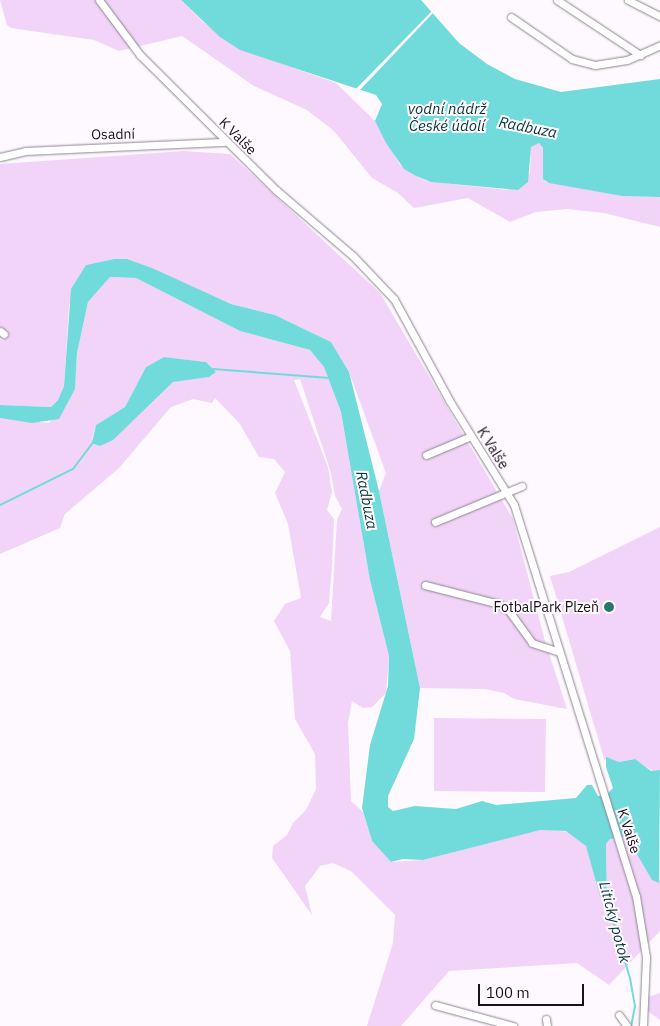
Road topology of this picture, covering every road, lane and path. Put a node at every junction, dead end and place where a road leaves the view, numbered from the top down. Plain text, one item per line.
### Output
1 (99, 0) edge
2 (557, 0) edge
3 (628, 0) edge
4 (660, 16) edge
5 (511, 17) dead end
6 (660, 45) edge
7 (640, 55) junction
8 (228, 142) junction
9 (0, 157) edge
10 (471, 436) junction
11 (426, 455) dead end
12 (522, 486) dead end
13 (507, 494) junction
14 (434, 522) dead end
15 (425, 585) dead end
16 (559, 652) junction
17 (436, 1005) dead end
18 (618, 1015) dead end
19 (513, 1026) edge
20 (627, 1026) edge
21 (643, 1026) edge

1 - 8 street, K Valše
2 - 7 street
3 - 4 street
5 - 7 street
6 - 7 street
8 - 9 street, Osadní
8 - 10 street, K Valše
10 - 11 street
10 - 13 street, K Valše
12 - 13 street
13 - 14 street
13 - 16 street, K Valše
15 - 16 street
16 - 21 street, K Valše
17 - 19 street
18 - 20 street

